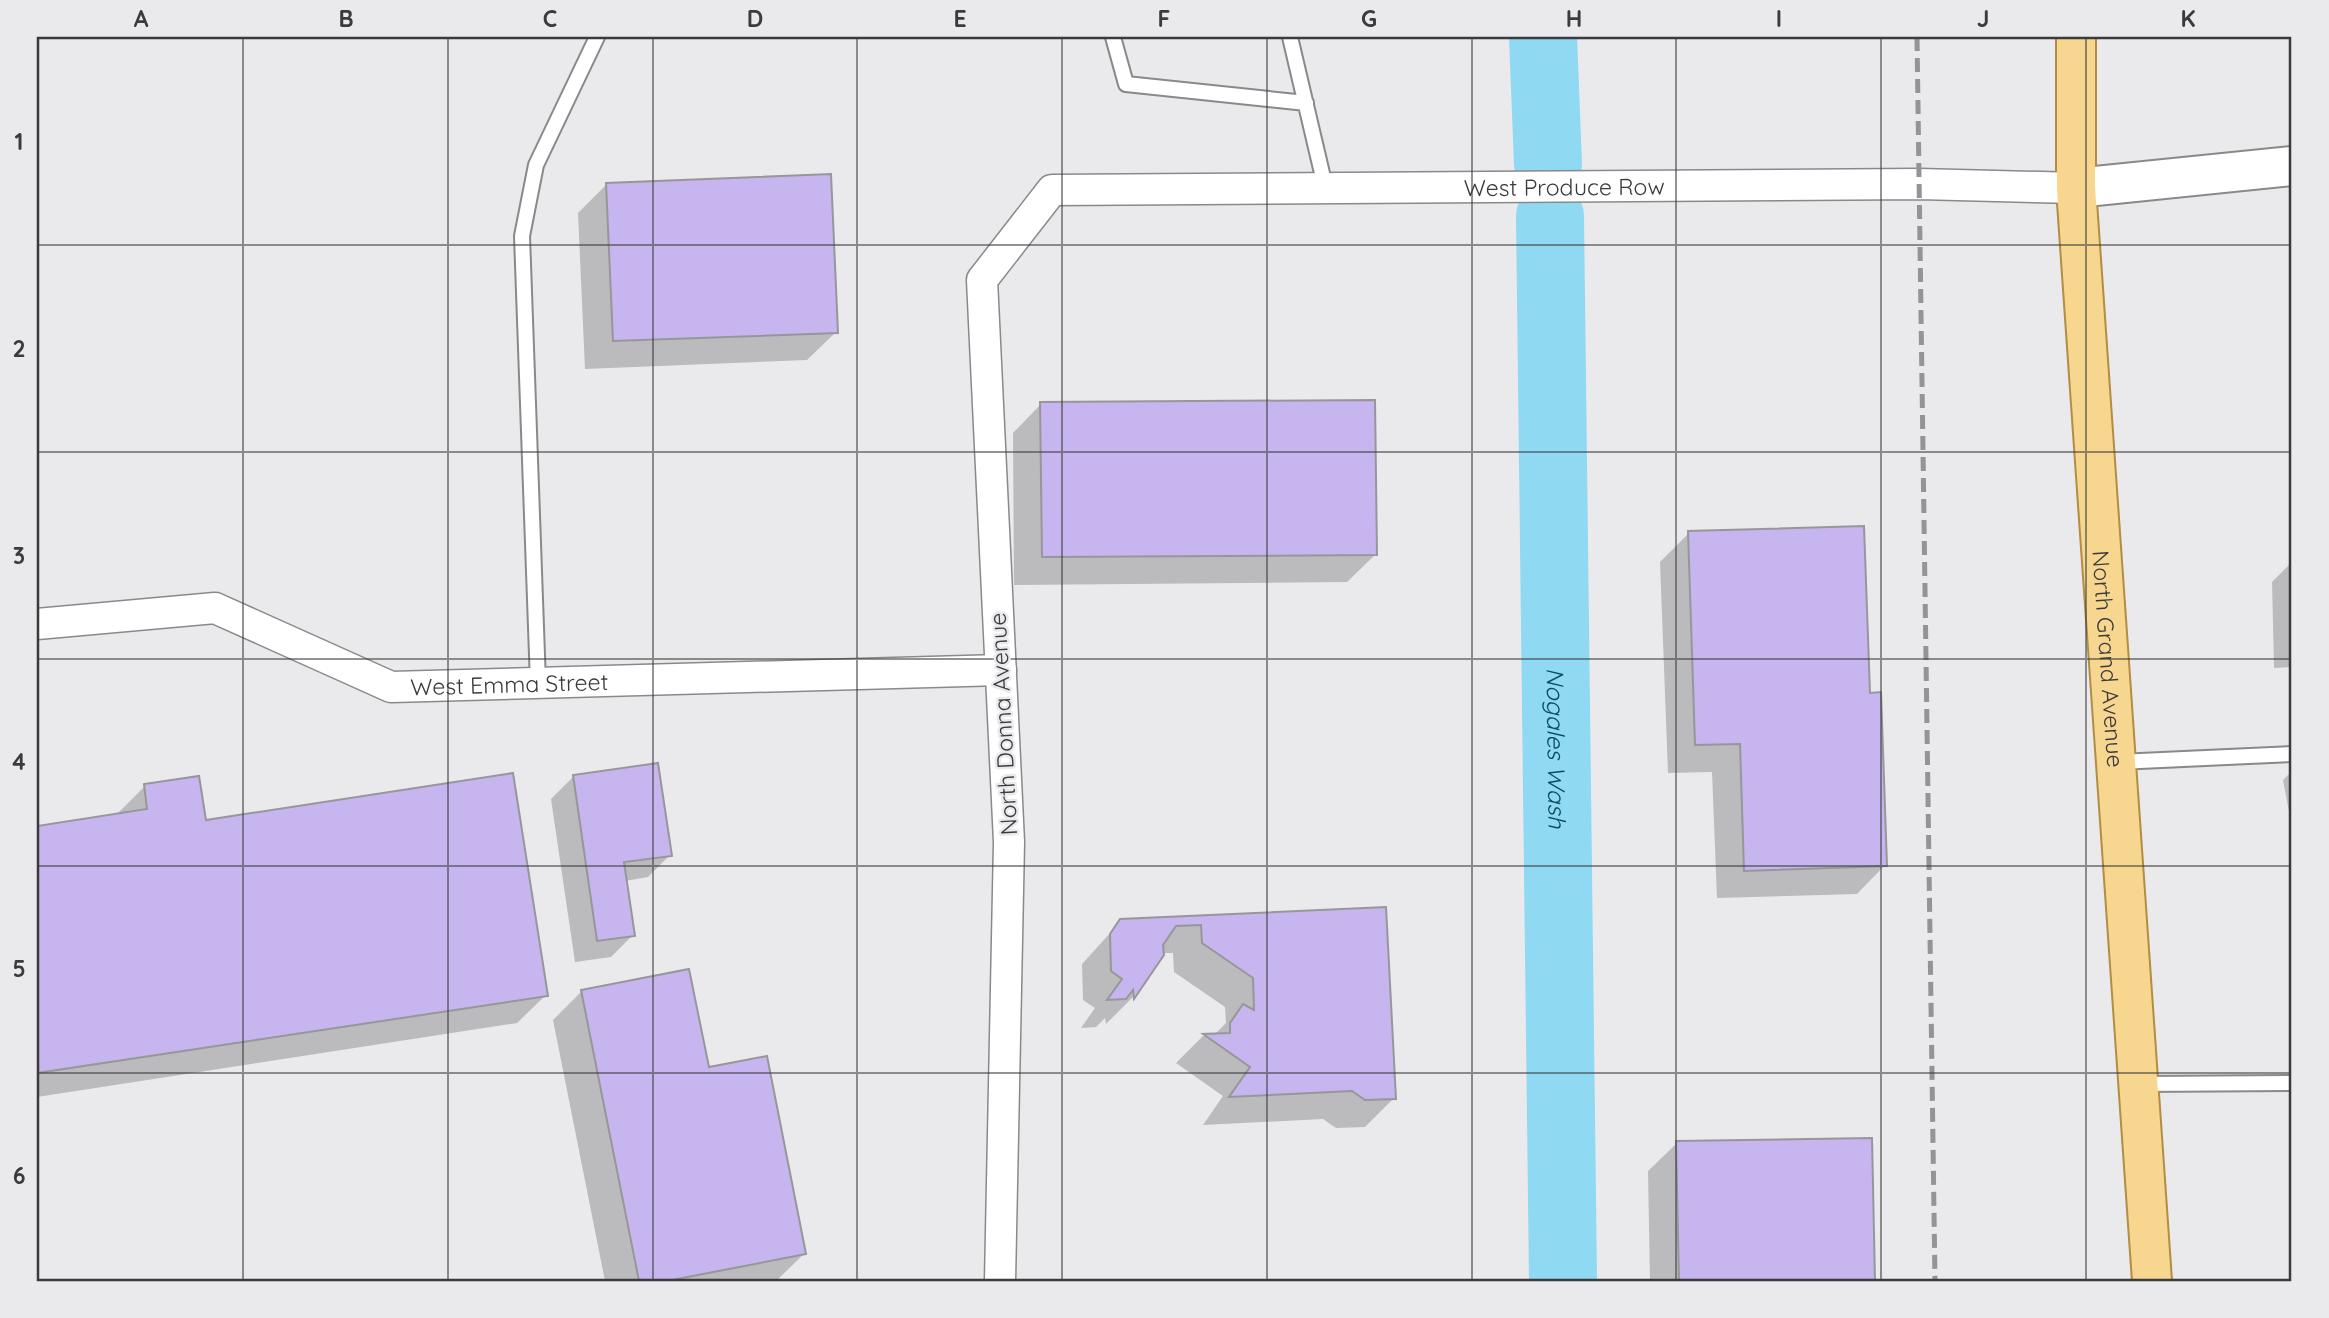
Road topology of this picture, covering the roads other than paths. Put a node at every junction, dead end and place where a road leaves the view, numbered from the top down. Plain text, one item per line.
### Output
1 (597, 37) edge
2 (1113, 37) edge
3 (1290, 37) edge
4 (2076, 37) edge
5 (1306, 103) junction
6 (2292, 166) edge
7 (1325, 187) junction
8 (2076, 188) junction
9 (1052, 190) joint
10 (37, 624) edge
11 (1001, 670) junction
12 (538, 683) junction
13 (2292, 754) edge
14 (2117, 762) junction
15 (2292, 1083) edge
16 (2140, 1084) junction
17 (1000, 1281) edge
18 (2152, 1281) edge

1 - 12 lane
2 - 5 lane
3 - 5 lane
4 - 8 main road, North Grand Avenue
5 - 7 lane
6 - 8 street
7 - 8 street, West Produce Row
7 - 9 street, West Produce Row
8 - 14 main road, North Grand Avenue
9 - 11 street, North Donna Avenue
10 - 12 street, West Emma Street
11 - 12 street, West Emma Street
11 - 17 street, North Donna Avenue
13 - 14 lane
14 - 16 main road, North Grand Avenue
15 - 16 lane
16 - 18 main road, North Grand Avenue

